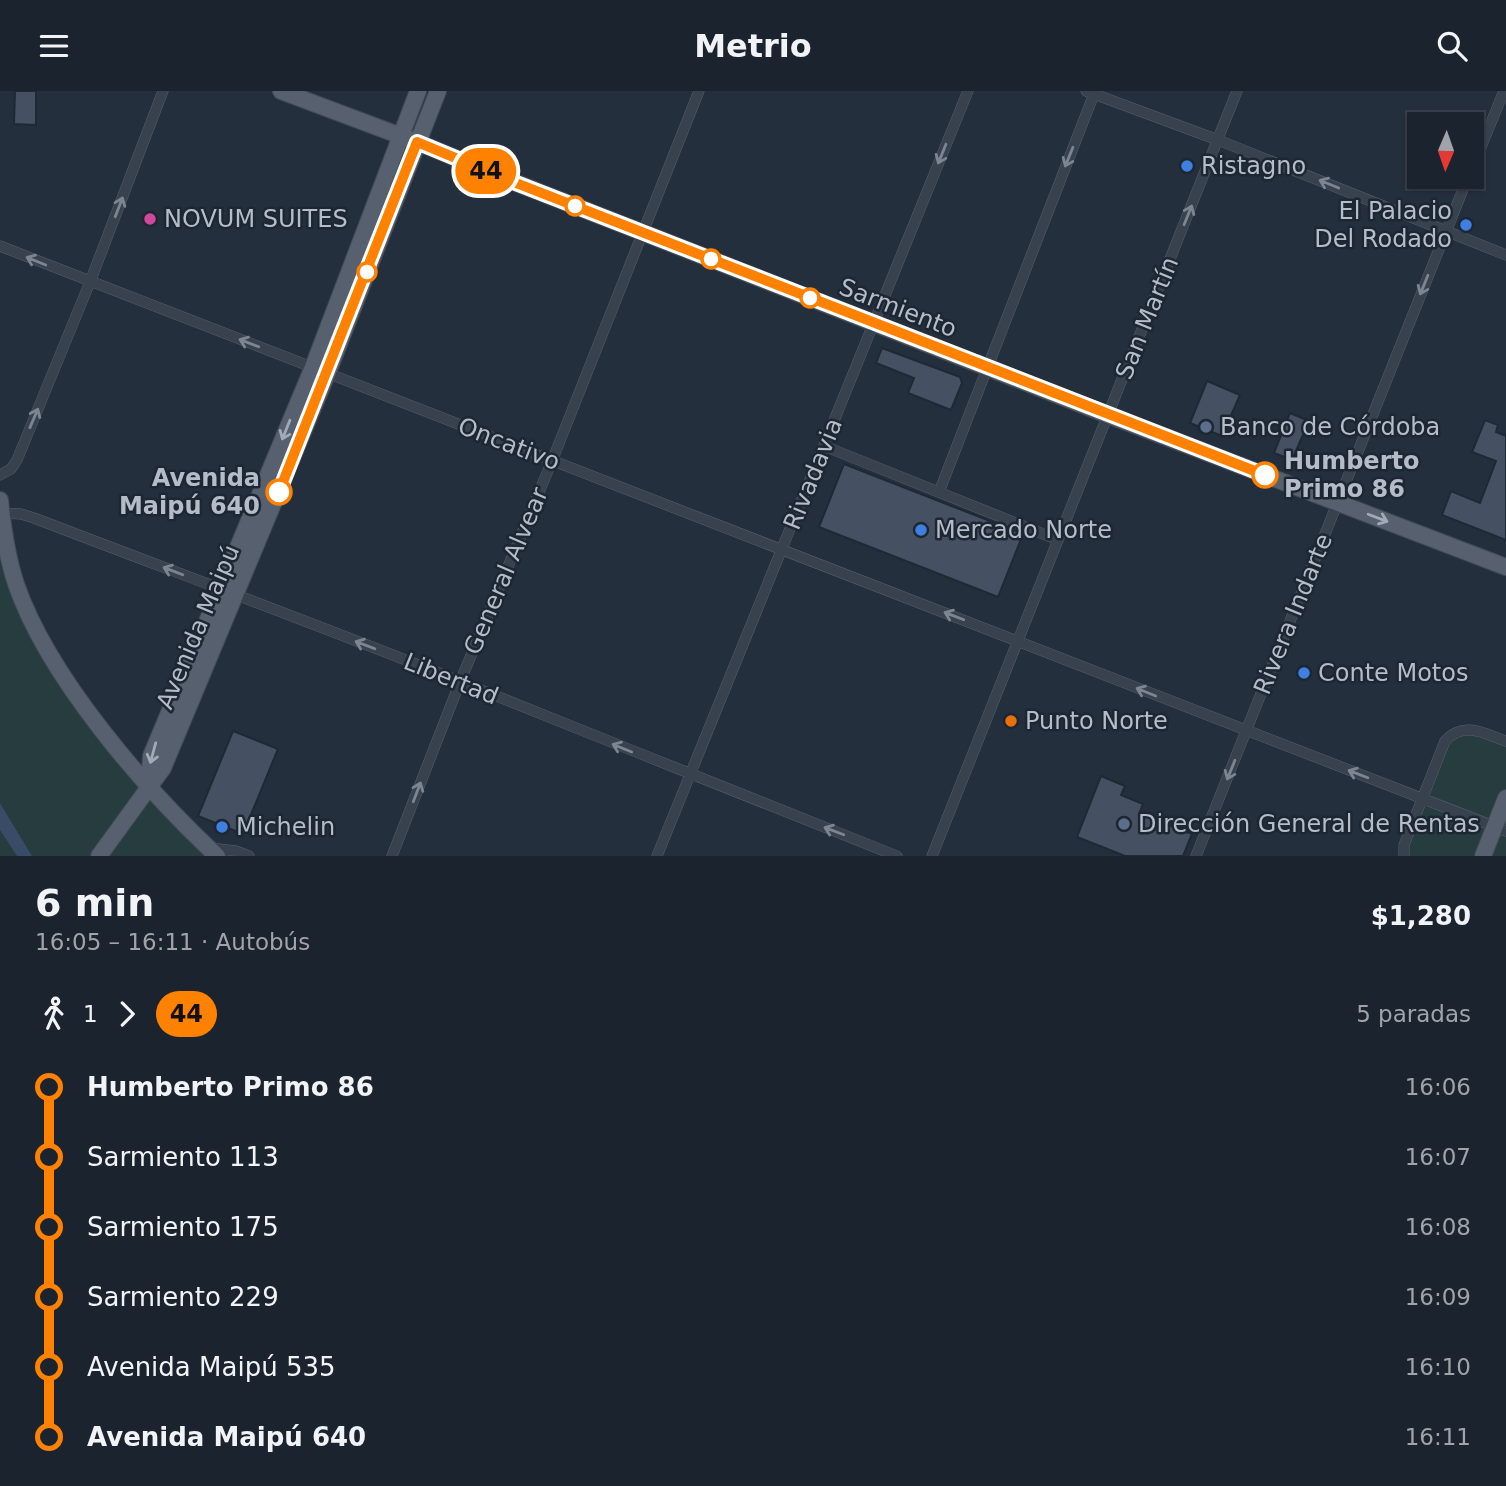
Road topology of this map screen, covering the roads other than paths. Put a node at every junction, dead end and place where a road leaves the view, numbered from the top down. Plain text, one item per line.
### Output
1 (163, 91) edge
2 (281, 91) edge
3 (418, 91) edge
4 (438, 91) edge
5 (699, 91) edge
6 (968, 91) edge
7 (1237, 91) edge
8 (1504, 91) edge
9 (1090, 92) edge
10 (400, 136) junction
11 (1217, 140) junction
12 (1484, 140) edge
13 (417, 142) junction
14 (1463, 189) edge
15 (1446, 231) junction
16 (643, 233) junction
17 (0, 246) edge
18 (1506, 255) edge
19 (90, 282) junction
20 (874, 323) junction
21 (989, 368) junction
22 (320, 370) junction
23 (1108, 415) junction
24 (824, 446) junction
25 (552, 461) junction
26 (0, 475) edge
27 (939, 492) junction
28 (1337, 502) junction
29 (1, 507) edge
30 (1058, 540) junction
31 (782, 550) junction
32 (1506, 567) edge
33 (220, 589) junction
34 (236, 595) junction
35 (1018, 641) junction
36 (460, 682) junction
37 (1246, 732) junction
38 (1506, 741) edge
39 (691, 776) junction
40 (149, 785) junction
41 (1506, 797) edge
42 (1422, 798) junction
43 (1500, 829) edge
44 (212, 851) edge
45 (99, 856) edge
46 (249, 856) edge
47 (392, 856) edge
48 (657, 856) edge
49 (897, 856) edge
50 (932, 856) edge
51 (1196, 856) edge
52 (1404, 856) edge
53 (1483, 856) edge

19 -> 1 street
2 - 10 main road, Sarmiento
3 - 10 main road, Avenida Maipú
4 - 13 main road, Avenida Maipú
5 - 16 street, General Alvear
6 -> 20 street, Rivadavia
7 - 11 street, San Martín
8 - 12 street
9 - 11 street
9 -> 21 street
10 - 13 main road, Sarmiento
10 - 22 main road, Avenida Maipú
15 -> 11 street
23 -> 11 street, San Martín
13 - 16 main road, Sarmiento
13 - 22 main road, Avenida Maipú
14 - 15 street, Rivera Indarte
15 - 18 street
15 -> 28 street, Rivera Indarte
16 - 20 main road, Sarmiento
16 - 25 street, General Alvear
19 -> 17 street, Oncativo
22 -> 19 street, Oncativo
26 -> 19 street
20 - 21 main road, Sarmiento
20 - 24 street, Rivadavia
21 - 23 main road, Sarmiento
21 - 27 street
22 - 25 street, Oncativo
22 -> 33 main road, Avenida Maipú
22 - 34 main road, Avenida Maipú
23 - 28 main road, Sarmiento
23 - 30 street, San Martín
24 - 27 street
24 - 31 street, Rivadavia
25 - 31 street, Oncativo
25 - 36 street, General Alvear
27 - 30 street
28 -> 32 main road, Sarmiento
28 - 37 street, Rivera Indarte
33 -> 29 street, Libertad
29 - 40 main road
30 - 35 street, San Martín
35 -> 31 street, Oncativo
31 - 39 street, Rivadavia
33 - 34 street, Libertad
33 -> 40 main road, Avenida Maipú
36 -> 34 street, Libertad
34 - 40 main road, Avenida Maipú
37 -> 35 street, Oncativo
35 - 50 street, San Martín
39 -> 36 street, Libertad
47 -> 36 street, General Alvear
42 -> 37 street, Oncativo
37 -> 51 street, Rivera Indarte
38 - 42 street
39 - 48 street, Rivadavia
49 -> 39 street, Libertad
40 - 44 main road
40 - 45 main road, Avenida Maipú
41 - 43 main road
42 - 43 street, Oncativo
42 - 52 street
43 - 53 main road
44 - 46 street

